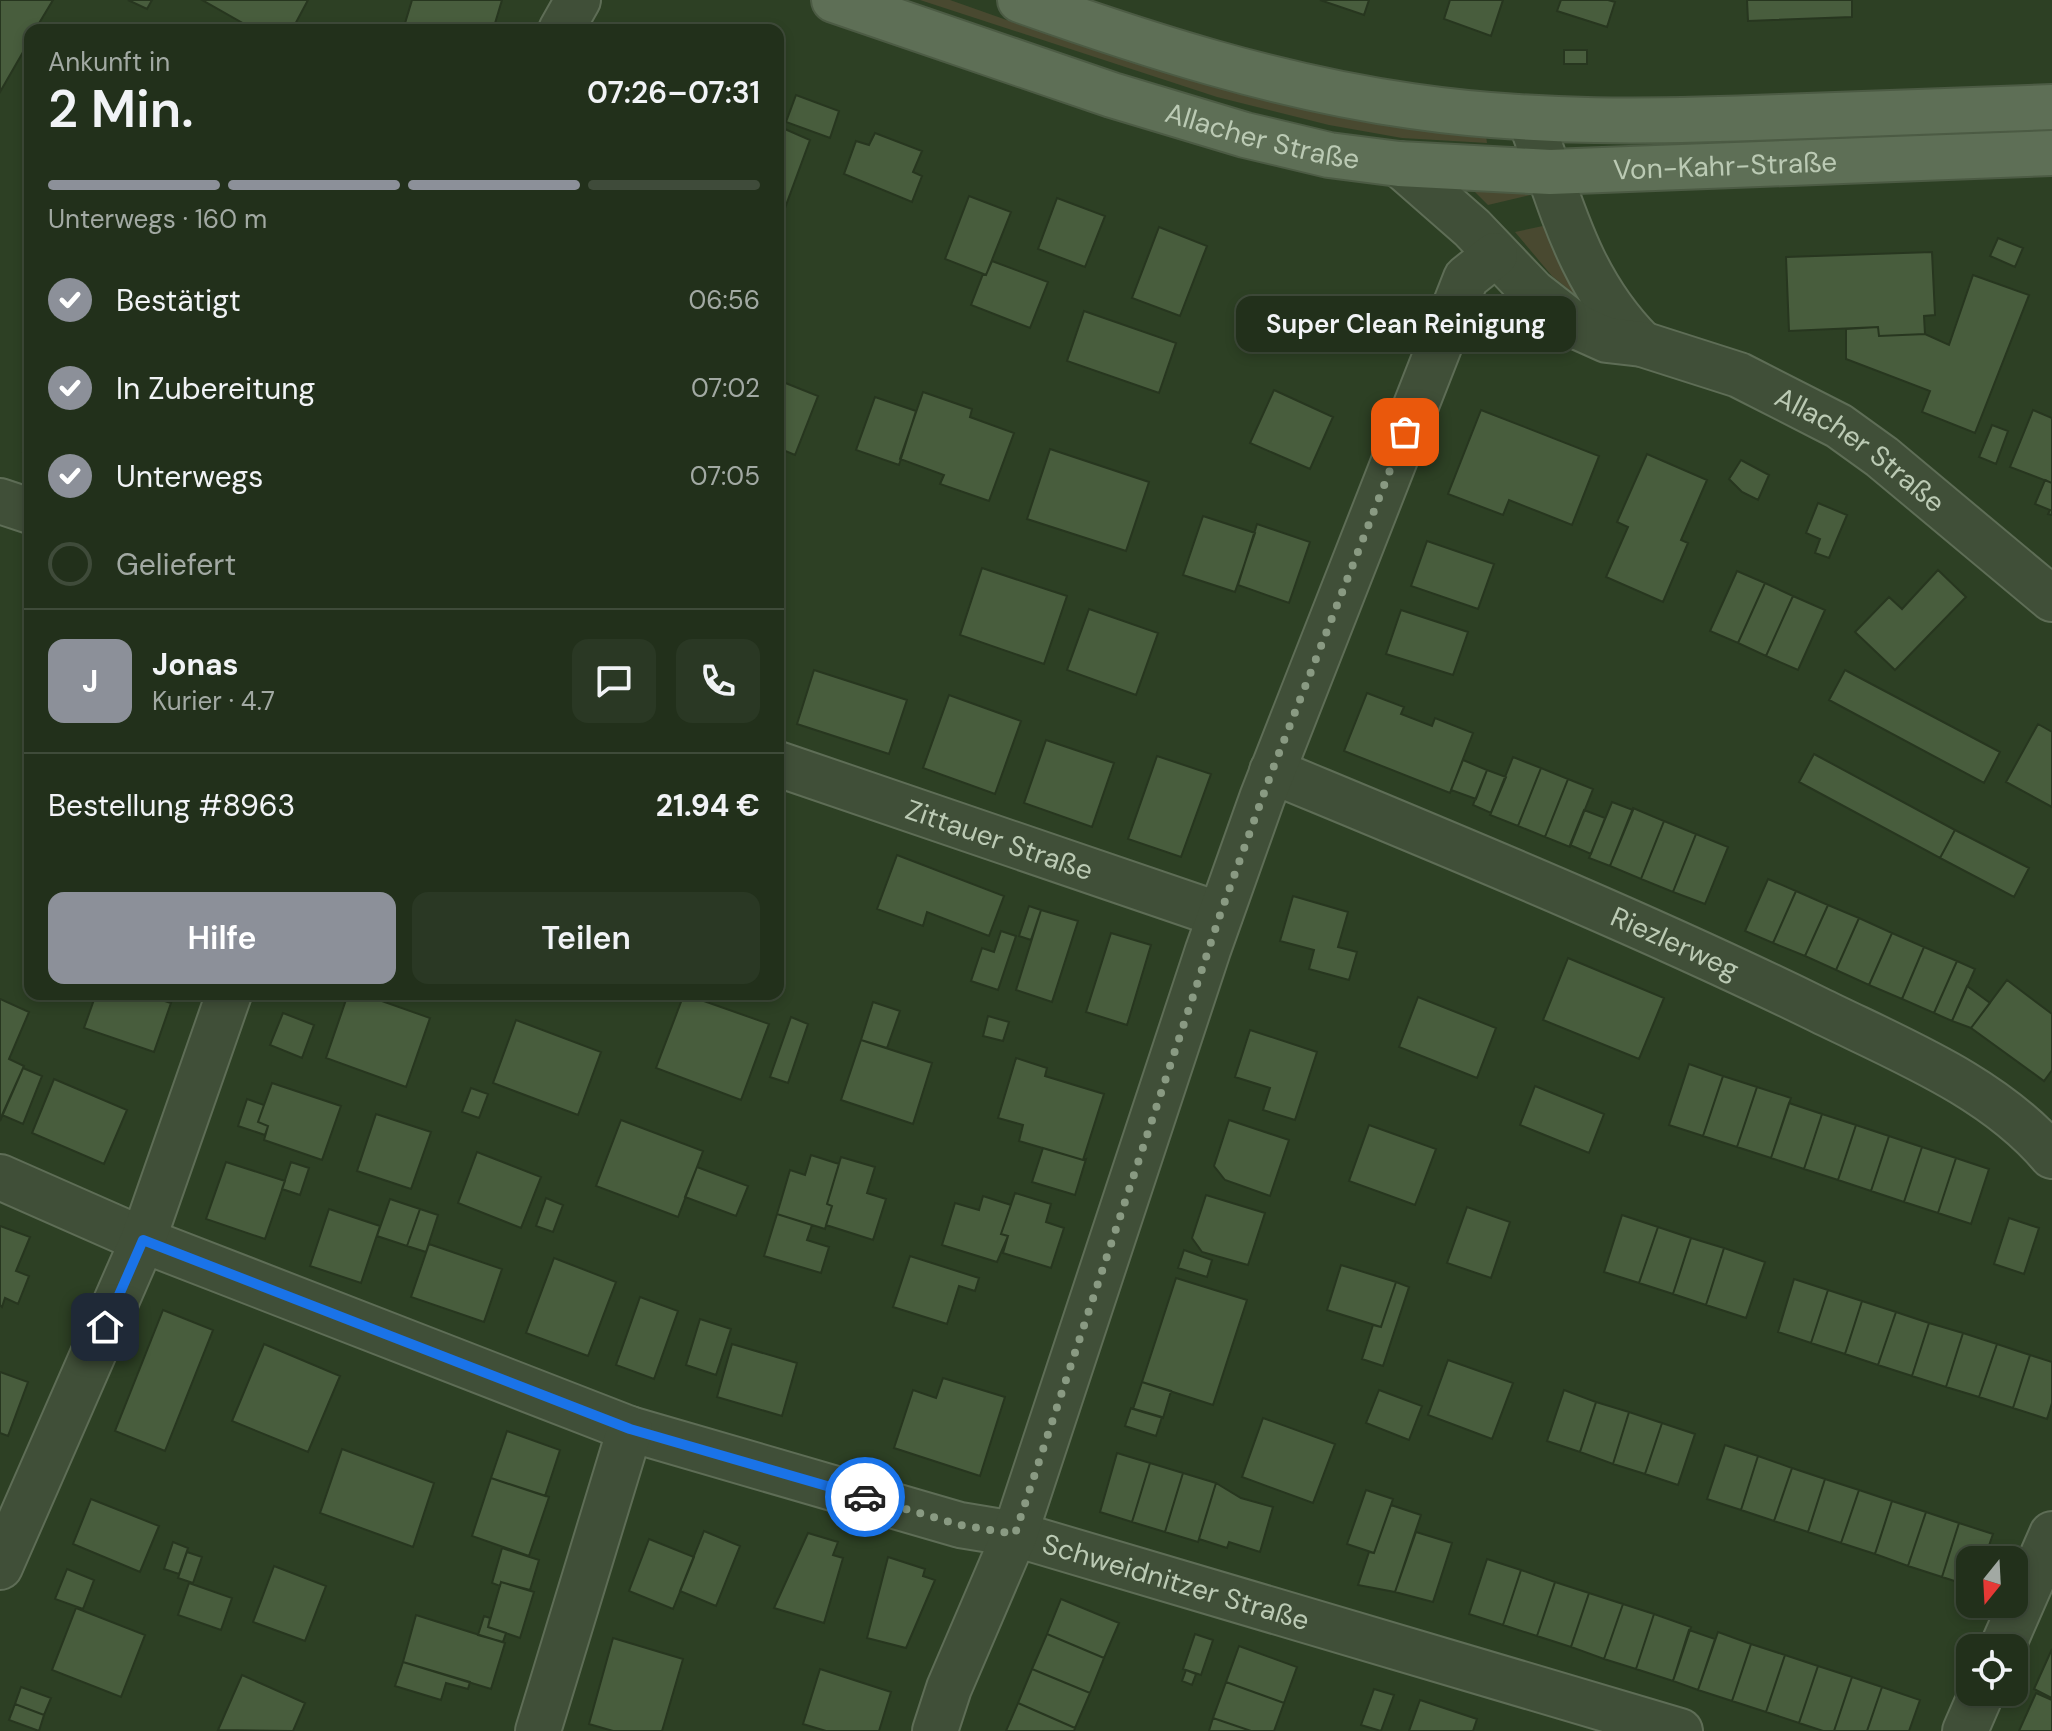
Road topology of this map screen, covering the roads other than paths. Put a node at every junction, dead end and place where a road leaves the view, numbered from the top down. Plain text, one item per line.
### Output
1 (578, 0) edge
2 (834, 0) edge
3 (1020, 0) edge
4 (564, 24) edge
5 (1413, 107) joint
6 (2052, 107) edge
7 (1530, 119) junction
8 (2052, 153) edge
9 (1399, 164) junction
10 (1550, 172) junction
11 (1495, 255) junction
12 (1642, 344) junction
13 (0, 501) edge
14 (24, 509) edge
15 (2052, 599) edge
16 (784, 766) edge
17 (1272, 771) junction
18 (1220, 915) junction
19 (227, 1000) edge
20 (2052, 1156) edge
21 (0, 1177) edge
22 (143, 1240) junction
23 (630, 1429) junction
24 (1015, 1534) junction
25 (2052, 1534) edge
26 (0, 1567) edge
27 (2008, 1634) edge
28 (1976, 1706) edge
29 (538, 1731) edge
30 (935, 1731) edge
31 (1680, 1731) edge
32 (1965, 1731) edge

1 - 4 street
2 - 9 main road, Allacher Straße
3 - 5 main road, Allacher Straße
5 - 7 main road, Von-Kahr-Straße
6 - 7 main road, Von-Kahr-Straße
7 - 10 street, Allacher Straße
8 - 10 main road, Von-Kahr-Straße
9 - 10 main road, Von-Kahr-Straße
9 - 11 street, Allacher Straße
10 - 12 street, Allacher Straße
11 - 12 street, Allacher Straße
11 - 17 street
12 - 15 street, Allacher Straße
13 - 14 street
16 - 18 street, Zittauer Straße
17 - 18 street
17 - 20 street, Riezlerweg
18 - 24 street
19 - 22 street
21 - 22 street, Schweidnitzer Straße
22 - 23 street, Schweidnitzer Straße
22 - 26 street
23 - 24 street, Schweidnitzer Straße
23 - 29 street
24 - 30 street
24 - 31 street, Schweidnitzer Straße
25 - 27 street
28 - 32 street

